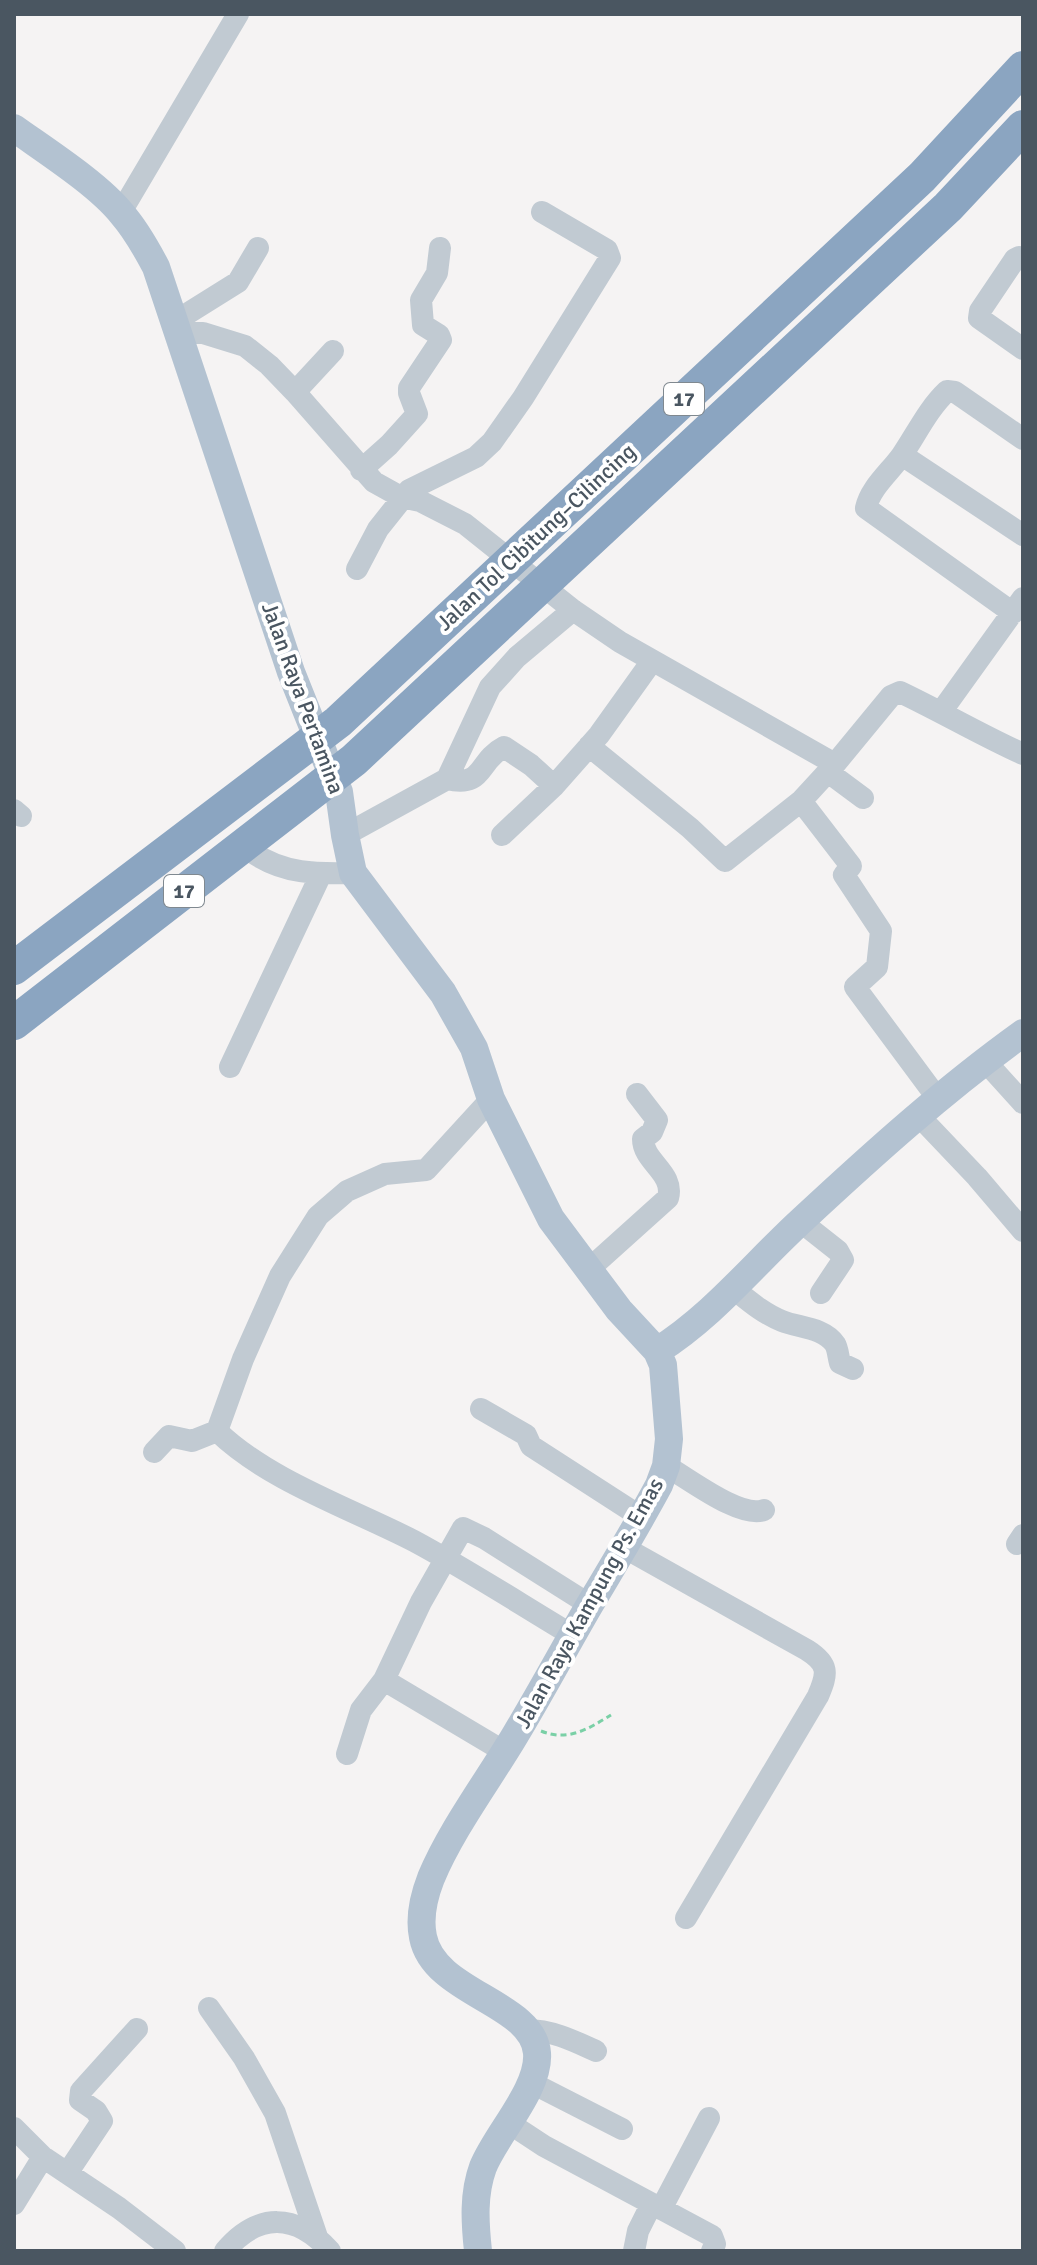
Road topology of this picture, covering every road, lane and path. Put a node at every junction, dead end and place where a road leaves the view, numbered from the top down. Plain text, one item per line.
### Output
1 (238, 14) edge
2 (1023, 68) edge
3 (1023, 127) edge
4 (14, 128) edge
5 (121, 212) junction
6 (542, 212) dead end
7 (258, 248) dead end
8 (440, 248) dead end
9 (1023, 258) edge
10 (176, 327) junction
11 (1023, 349) edge
12 (333, 351) dead end
13 (295, 392) junction
14 (1023, 439) edge
15 (902, 455) junction
16 (361, 470) junction
17 (401, 497) junction
18 (1023, 535) edge
19 (357, 569) dead end
20 (1018, 606) edge
21 (573, 610) junction
22 (652, 661) junction
23 (941, 712) junction
24 (589, 746) junction
25 (1023, 754) edge
26 (831, 768) junction
27 (447, 779) junction
28 (554, 786) junction
29 (863, 798) dead end
30 (801, 801) junction
31 (345, 835) junction
32 (502, 835) dead end
33 (252, 852) dead end
34 (353, 873) junction
35 (321, 874) junction
36 (14, 968) edge
37 (14, 1023) edge
38 (1023, 1033) edge
39 (985, 1061) junction
40 (230, 1067) dead end
41 (637, 1094) dead end
42 (491, 1099) junction
43 (1023, 1103) edge
44 (928, 1107) junction
45 (800, 1221) junction
46 (1023, 1231) edge
47 (588, 1270) junction
48 (734, 1289) junction
49 (821, 1293) dead end
50 (657, 1351) junction
51 (853, 1369) dead end
52 (481, 1409) dead end
53 (217, 1431) junction
54 (154, 1452) dead end
55 (666, 1466) junction
56 (764, 1510) dead end
57 (641, 1517) junction
58 (625, 1548) junction
59 (445, 1558) junction
60 (590, 1605) junction
61 (572, 1635) junction
62 (384, 1680) junction
63 (611, 1715) dead end
64 (522, 1723) junction
65 (505, 1752) junction
66 (347, 1754) dead end
67 (686, 1918) dead end
68 (209, 2008) dead end
69 (137, 2029) dead end
70 (527, 2030) junction
71 (596, 2051) dead end
72 (530, 2082) junction
73 (709, 2118) dead end
74 (509, 2123) junction
75 (14, 2128) edge
76 (622, 2129) dead end
77 (43, 2157) junction
78 (68, 2172) junction
79 (14, 2204) edge
80 (656, 2207) junction
81 (323, 2244) edge
82 (175, 2251) edge
83 (225, 2251) edge
84 (478, 2251) edge
85 (634, 2251) edge
86 (712, 2251) edge

1 - 5 street
2 - 36 highway, Jalan Tol Cibitung–Cilincing / 17
3 - 37 highway, Jalan Tol Cibitung–Cilincing / 17
4 - 5 main road, Jalan Raya Pertamina
5 - 10 main road, Jalan Raya Pertamina
6 - 17 street
7 - 10 street
8 - 16 street
9 - 11 street
10 - 13 street
10 - 31 main road, Jalan Raya Pertamina
12 - 13 street
13 - 16 street
14 - 15 street
15 - 18 street
15 - 20 street
16 - 17 street
17 - 19 street
17 - 21 street
20 - 23 street
21 - 22 street
21 - 27 street
22 - 24 street
22 - 26 street
23 - 25 street
23 - 26 street
24 - 28 street
24 - 30 street
26 - 29 street
26 - 30 street
27 - 28 street
27 - 31 street
28 - 32 street
30 - 44 street
31 - 34 main road, Jalan Raya Pertamina
33 - 35 street
34 - 35 street
34 - 42 main road, Jalan Raya Pertamina
35 - 40 street
38 - 39 main road
39 - 43 street
39 - 44 main road
41 - 47 street
42 - 47 main road, Jalan Raya Pertamina
42 - 53 street
44 - 45 main road
44 - 46 street
45 - 48 main road
45 - 49 street
47 - 50 main road, Jalan Raya Pertamina
48 - 50 main road
48 - 51 street
50 - 55 main road, Jalan Raya Kampung Ps. Emas
52 - 57 street
53 - 54 street
53 - 59 street
55 - 56 street
55 - 57 main road, Jalan Raya Kampung Ps. Emas
57 - 58 main road, Jalan Raya Kampung Ps. Emas
58 - 60 main road, Jalan Raya Kampung Ps. Emas
58 - 67 street
59 - 60 street
59 - 61 street
59 - 62 street
60 - 61 main road, Jalan Raya Kampung Ps. Emas
61 - 64 main road, Jalan Raya Kampung Ps. Emas
62 - 65 street
62 - 66 street
63 - 64 path
64 - 65 main road, Jalan Raya Kampung Ps. Emas
65 - 70 main road, Jalan Raya Kampung Ps. Emas
68 - 81 street
69 - 78 street
70 - 71 street
70 - 72 main road
72 - 74 main road
72 - 76 street
73 - 80 street
74 - 80 street
74 - 84 main road
75 - 77 street
77 - 78 street
77 - 79 street
78 - 82 street
80 - 85 street
80 - 86 street
81 - 83 street

